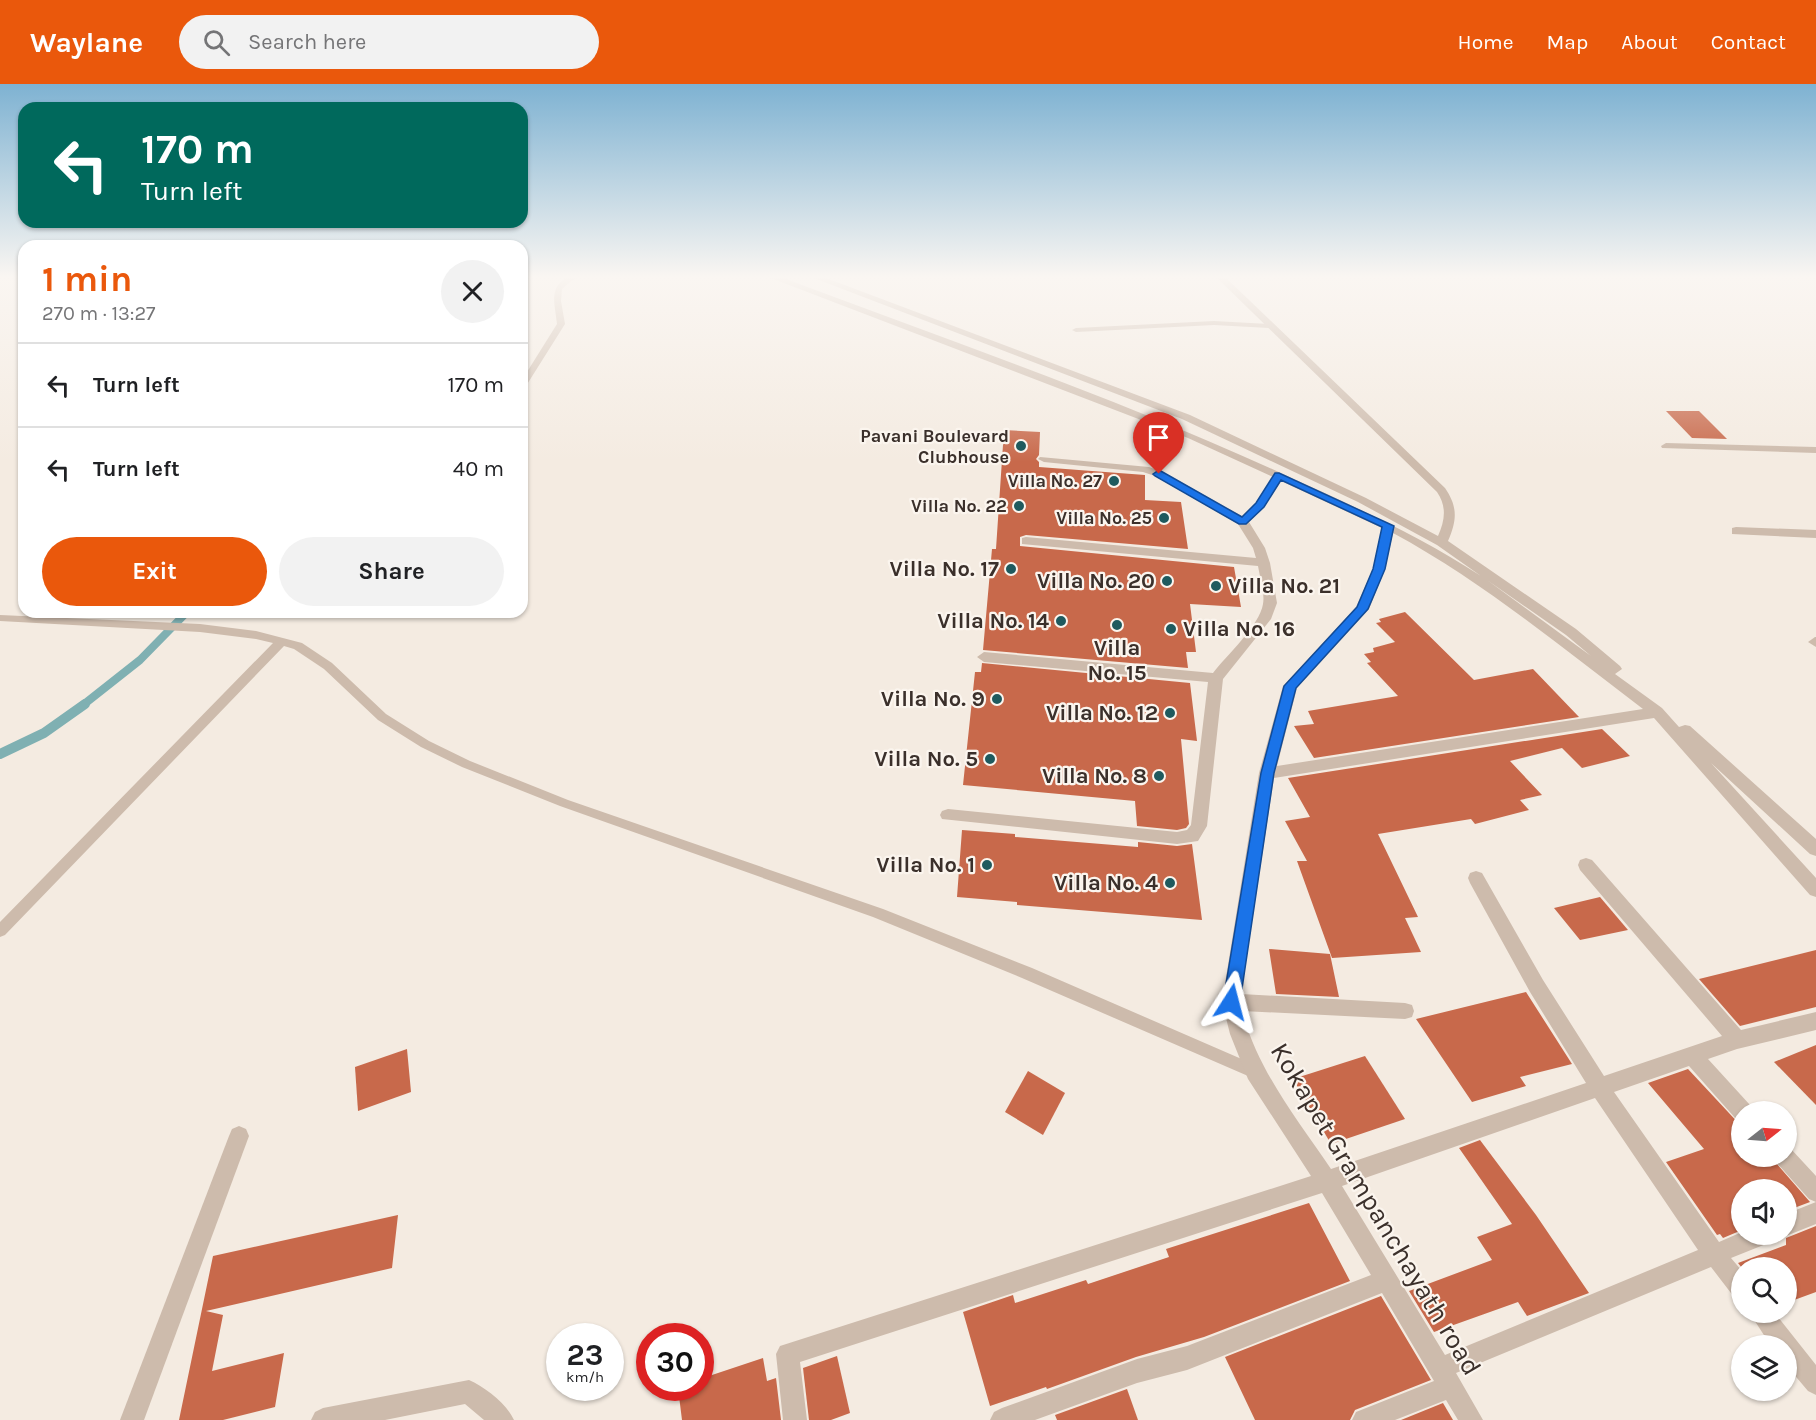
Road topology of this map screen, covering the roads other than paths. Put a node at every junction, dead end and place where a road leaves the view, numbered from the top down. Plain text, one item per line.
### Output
1 (553, 337) edge
2 (932, 337) edge
3 (975, 337) edge
4 (1281, 337) edge
5 (528, 376) edge
6 (1666, 446) dead end
7 (1816, 450) edge
8 (1044, 459) dead end
9 (1279, 476) junction
10 (1243, 522) junction
11 (1388, 526) junction
12 (1736, 531) dead end
13 (1816, 534) edge
14 (1026, 541) dead end
15 (1441, 542) junction
16 (1264, 563) junction
17 (0, 618) edge
18 (281, 642) junction
19 (984, 657) dead end
20 (1216, 678) junction
21 (1657, 712) junction
22 (1268, 773) junction
23 (948, 815) dead end
24 (1816, 849) edge
25 (1586, 865) dead end
26 (1476, 878) dead end
27 (1816, 890) edge
28 (0, 931) edge
29 (1231, 1002) junction
30 (1405, 1011) dead end
31 (1816, 1022) edge
32 (1737, 1040) junction
33 (1691, 1054) junction
34 (1255, 1072) junction
35 (1598, 1087) junction
36 (1733, 1101) edge
37 (239, 1136) dead end
38 (1794, 1167) edge
39 (1327, 1181) junction
40 (1816, 1192) edge
41 (1816, 1213) edge
42 (1797, 1221) edge
43 (1737, 1245) edge
44 (1714, 1255) junction
45 (1731, 1276) edge
46 (1388, 1280) junction
47 (1768, 1323) edge
48 (1778, 1335) edge
49 (1797, 1360) edge
50 (1447, 1377) junction
51 (1816, 1383) edge
52 (132, 1420) edge
53 (323, 1420) edge
54 (502, 1420) edge
55 (795, 1420) edge
56 (1002, 1420) edge
57 (1364, 1420) edge
58 (1471, 1420) edge

1 - 5 lane
2 - 9 street
3 - 15 street
4 - 15 street
6 - 7 street
8 - 10 street
9 - 10 street
9 - 11 street
10 - 16 street
11 - 21 street
11 - 22 street, Kokapet Grampanchayath road
12 - 13 street
14 - 16 street
15 - 24 street
16 - 20 street
17 - 18 lane
18 - 28 lane
18 - 34 lane
19 - 20 street
20 - 23 street
21 - 22 street
21 - 27 street
22 - 29 street, Kokapet Grampanchayath road
25 - 32 street
26 - 35 street
29 - 30 street
29 - 34 street, Kokapet Grampanchayath road
31 - 32 street
32 - 33 street
33 - 35 street
33 - 36 street
34 - 39 street, Kokapet Grampanchayath road
35 - 39 street
35 - 44 street
37 - 52 street
38 - 40 street
39 - 46 street, Kokapet Grampanchayath road
39 - 55 street
41 - 42 street
43 - 44 street
44 - 45 street
44 - 50 street
46 - 50 street, Kokapet Grampanchayath road
46 - 56 street
47 - 48 street
49 - 51 street
50 - 57 street
50 - 58 street, Kokapet Grampanchayath road
53 - 54 street

